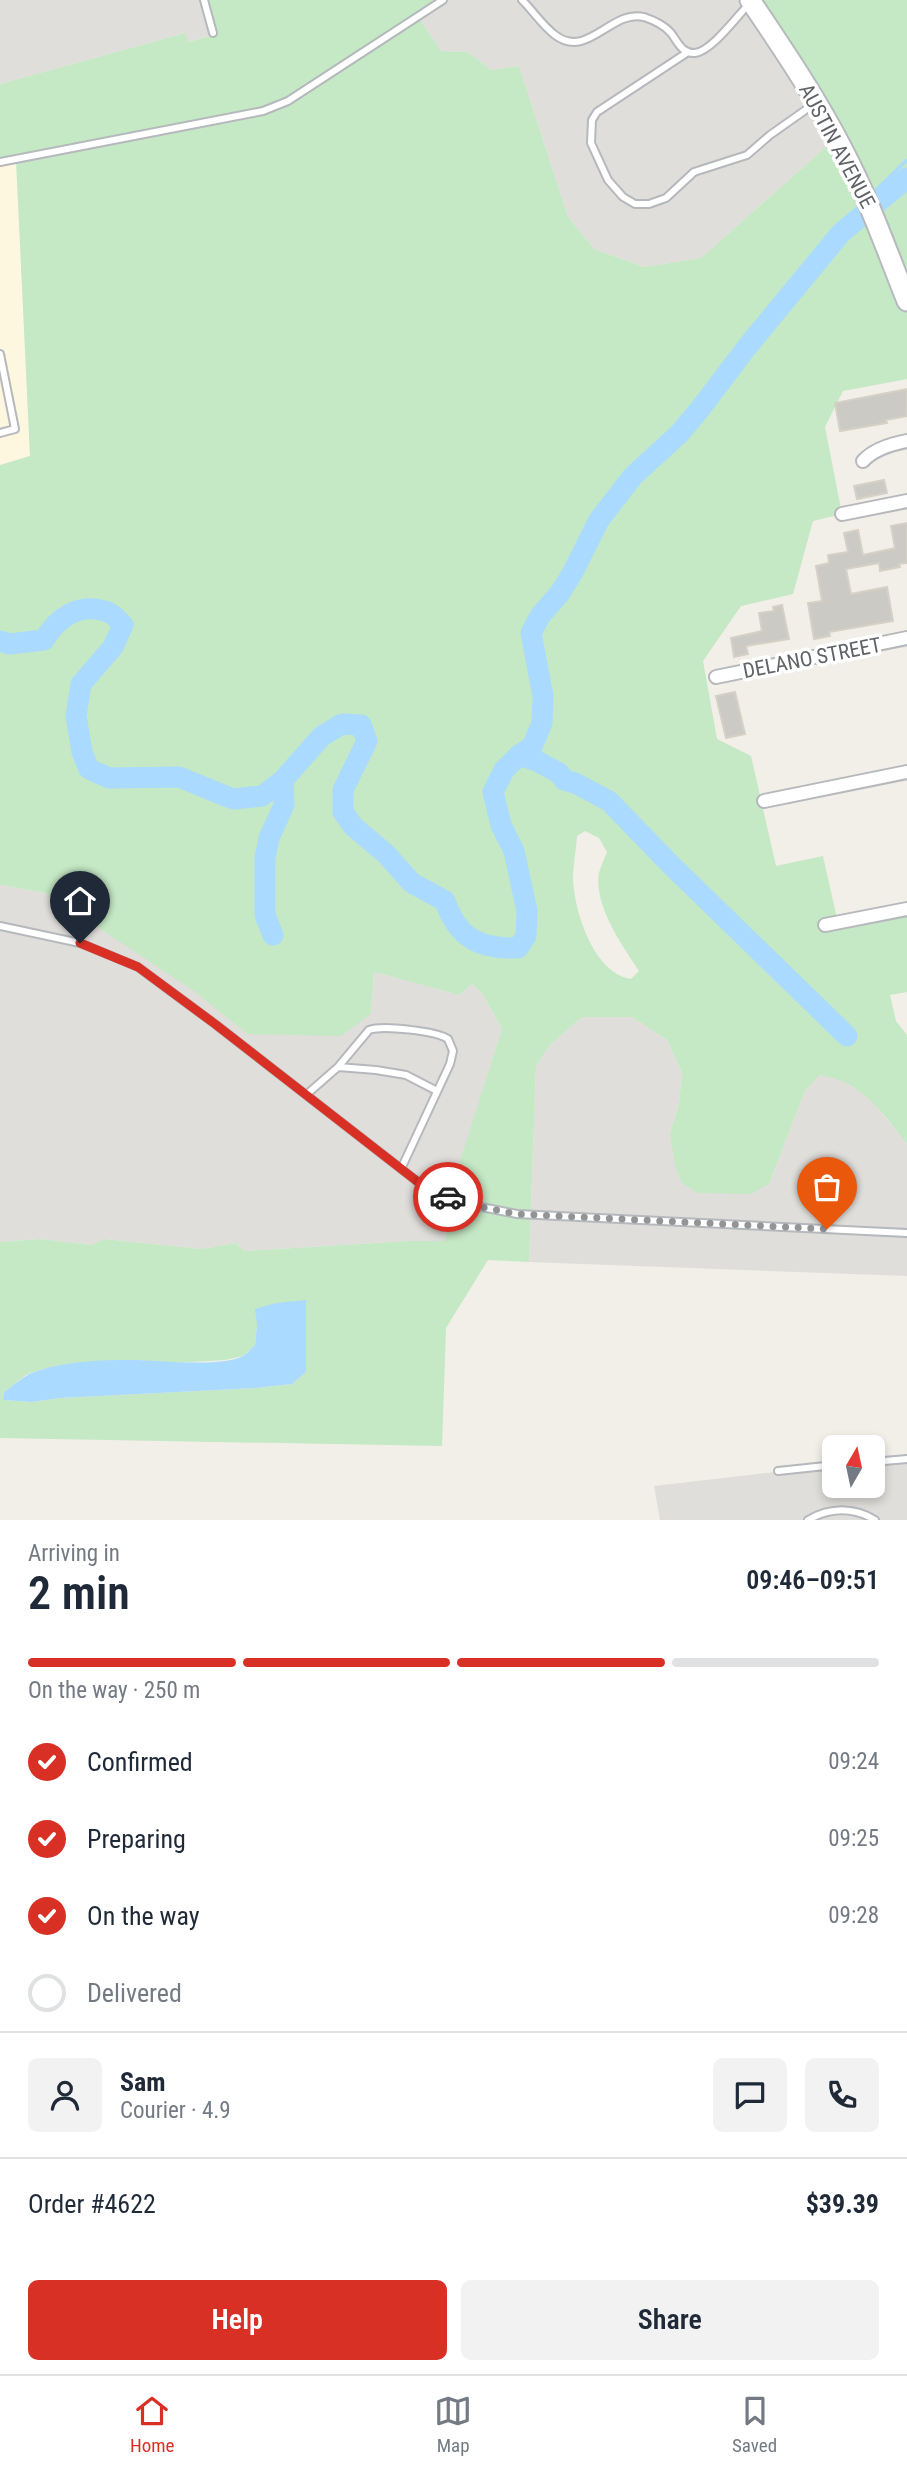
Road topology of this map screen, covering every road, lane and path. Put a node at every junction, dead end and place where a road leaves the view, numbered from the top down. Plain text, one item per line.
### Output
1 (204, 0) edge
2 (443, 0) edge
3 (522, 0) edge
4 (751, 1) edge
5 (213, 33) dead end
6 (688, 52) junction
7 (816, 103) junction
8 (0, 162) edge
9 (907, 301) edge
10 (0, 354) edge
11 (0, 433) edge
12 (907, 441) edge
13 (863, 461) dead end
14 (907, 501) edge
15 (842, 514) dead end
16 (907, 638) edge
17 (716, 677) dead end
18 (907, 772) edge
19 (764, 801) dead end
20 (907, 909) edge
21 (825, 925) dead end
22 (0, 926) edge
23 (338, 1067) junction
24 (437, 1091) junction
25 (306, 1095) junction
26 (401, 1170) junction
27 (907, 1233) edge
28 (907, 1459) edge
29 (886, 1461) edge
30 (822, 1466) edge
31 (778, 1471) dead end
32 (808, 1520) edge
33 (875, 1520) edge

1 - 5 lane
2 - 8 lane
3 - 6 lane
4 - 6 lane
4 - 7 street, AUSTIN AVENUE
6 - 7 lane
7 - 9 street, AUSTIN AVENUE
10 - 11 lane
12 - 13 street
14 - 15 street
16 - 17 street, DELANO STREET
18 - 19 street
20 - 21 street
22 - 25 lane
23 - 24 lane
23 - 24 lane
23 - 25 lane
24 - 26 lane
25 - 26 lane
26 - 27 lane
28 - 29 lane
30 - 31 lane
32 - 33 lane

